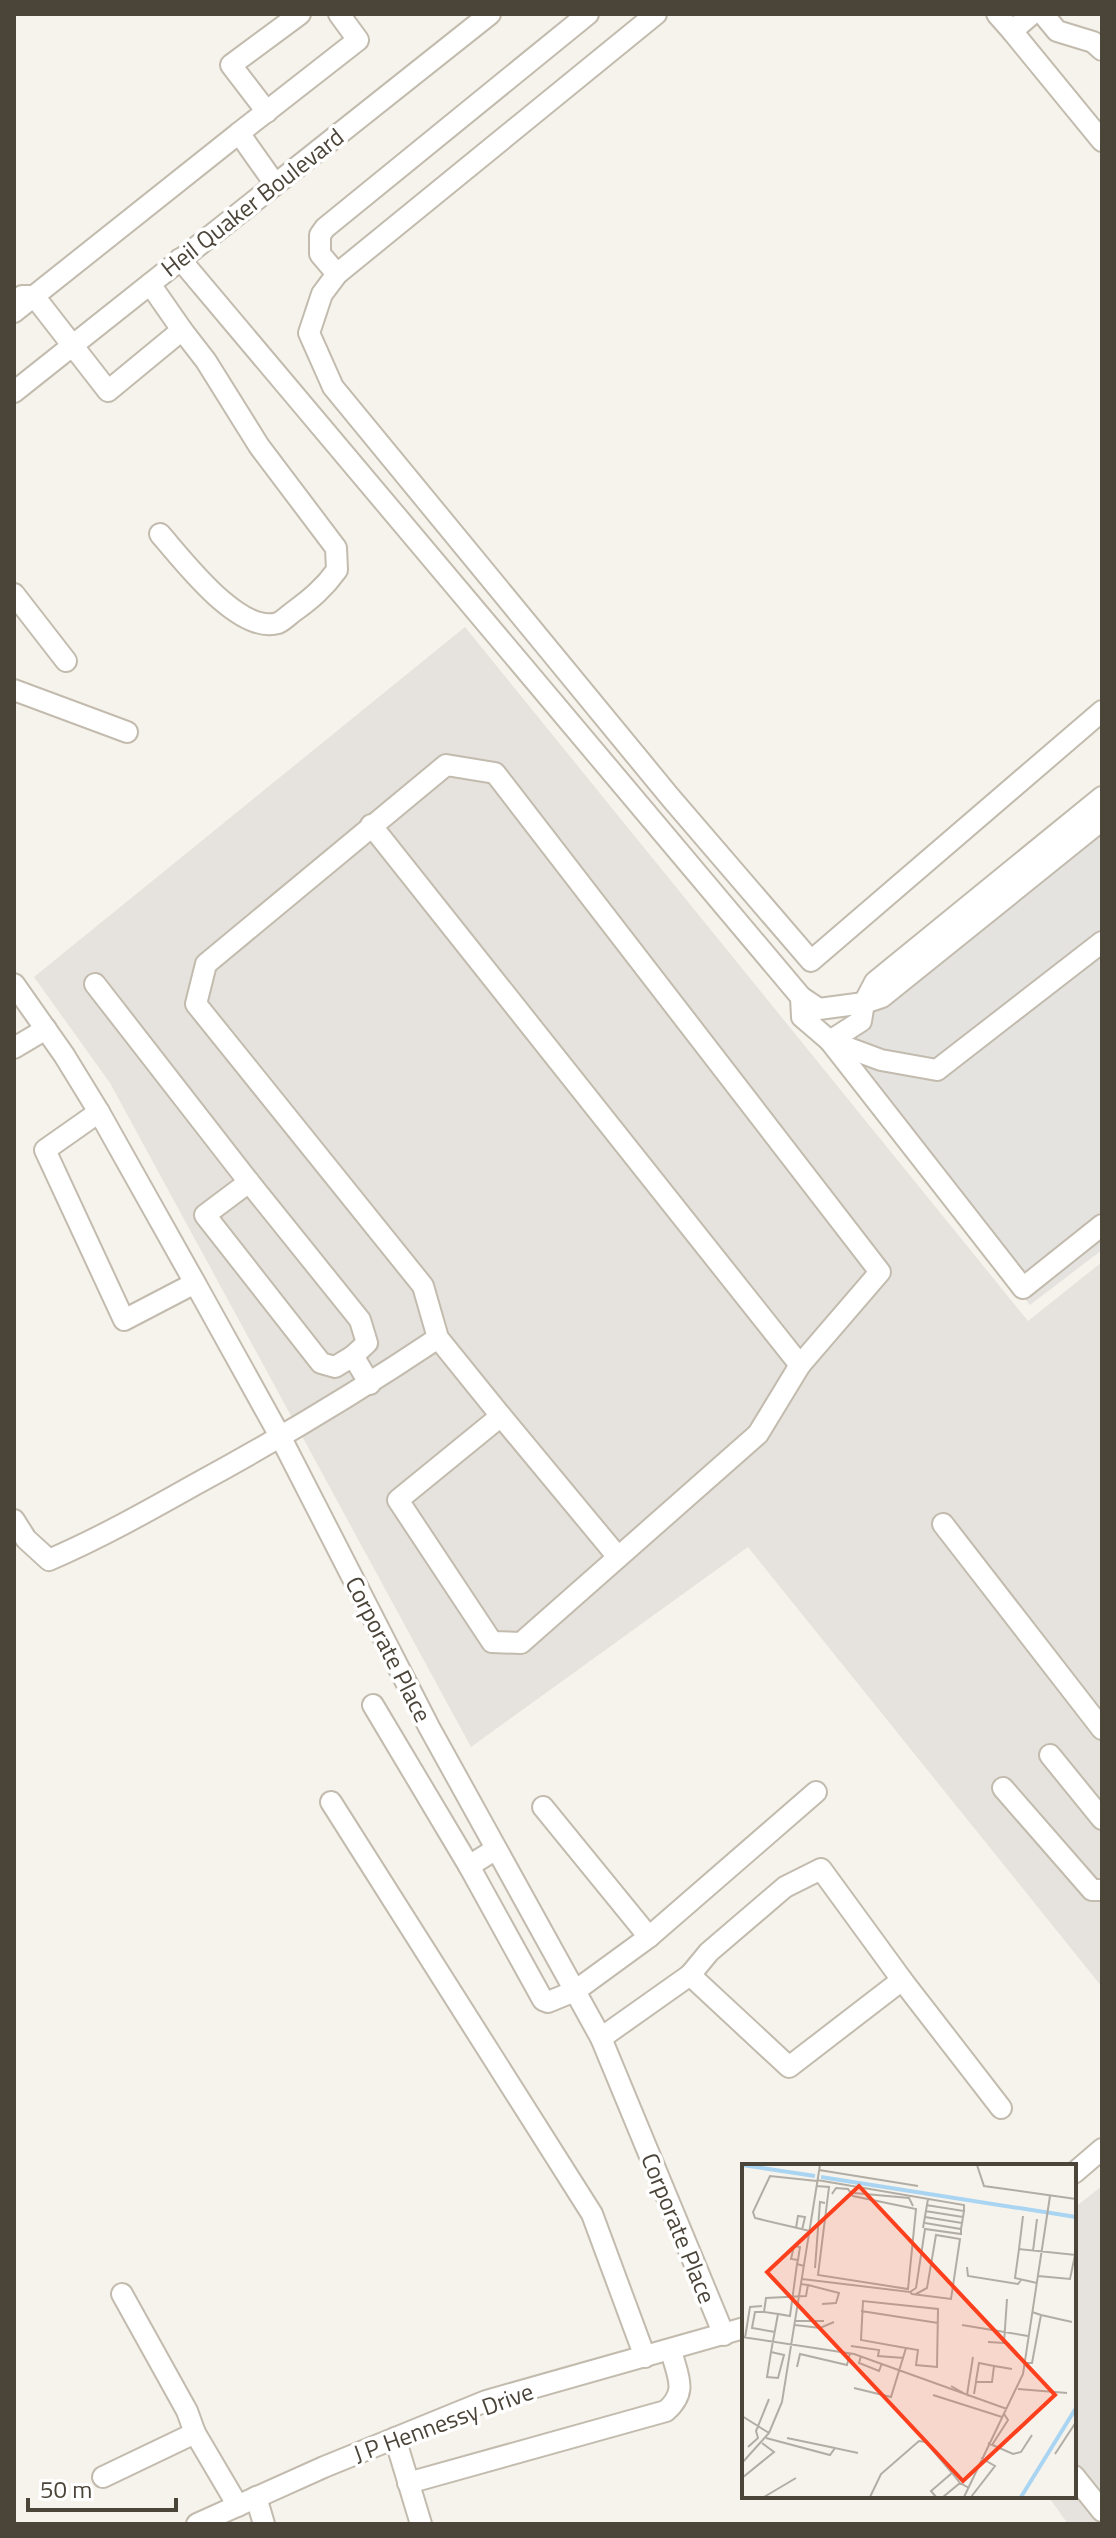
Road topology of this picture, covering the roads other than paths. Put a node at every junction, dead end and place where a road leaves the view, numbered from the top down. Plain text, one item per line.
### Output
1 (300, 14) edge
2 (339, 14) edge
3 (490, 14) edge
4 (588, 14) edge
5 (656, 14) edge
6 (997, 14) edge
7 (1032, 14) edge
8 (1043, 14) edge
9 (1012, 31) junction
10 (1102, 50) edge
11 (267, 112) junction
12 (239, 133) junction
13 (1102, 141) edge
14 (275, 184) junction
15 (180, 259) junction
16 (337, 274) junction
17 (150, 284) junction
18 (24, 296) edge
19 (14, 312) edge
20 (182, 330) junction
21 (72, 345) junction
22 (14, 392) edge
23 (160, 534) dead end
24 (14, 594) edge
25 (66, 661) dead end
26 (14, 690) edge
27 (1102, 711) edge
28 (127, 732) dead end
29 (1102, 797) edge
30 (1102, 820) edge
31 (371, 825) junction
32 (1102, 942) edge
33 (14, 984) edge
34 (95, 984) dead end
35 (801, 997) junction
36 (864, 1003) junction
37 (46, 1029) junction
38 (830, 1041) junction
39 (14, 1048) edge
40 (99, 1112) junction
41 (249, 1182) junction
42 (1102, 1225) edge
43 (195, 1283) junction
44 (438, 1338) junction
45 (353, 1356) junction
46 (800, 1365) junction
47 (370, 1384) junction
48 (501, 1416) junction
49 (281, 1438) junction
50 (14, 1520) edge
51 (943, 1524) dead end
52 (618, 1557) junction
53 (373, 1705) dead end
54 (1102, 1729) edge
55 (1050, 1755) dead end
56 (1003, 1788) dead end
57 (816, 1792) dead end
58 (331, 1802) dead end
59 (543, 1807) dead end
60 (1102, 1819) edge
61 (496, 1849) junction
62 (469, 1866) junction
63 (1102, 1890) edge
64 (649, 1937) junction
65 (690, 1975) junction
66 (902, 1980) junction
67 (575, 1991) junction
68 (601, 2038) junction
69 (1001, 2108) dead end
70 (1102, 2149) edge
71 (1076, 2171) edge
72 (122, 2294) dead end
73 (742, 2329) edge
74 (724, 2335) junction
75 (671, 2350) junction
76 (645, 2357) junction
77 (195, 2433) junction
78 (395, 2438) junction
79 (103, 2477) dead end
80 (1076, 2478) edge
81 (408, 2483) junction
82 (247, 2502) junction
83 (1102, 2511) edge
84 (197, 2524) edge
85 (264, 2524) edge
86 (421, 2524) edge

1 - 11 street
2 - 11 street
3 - 14 street, Heil Quaker Boulevard
4 - 16 street
5 - 16 street
6 - 9 street
7 - 9 street
8 - 10 street
9 - 13 street
11 - 12 street
12 - 14 street
12 - 18 street
14 - 15 street, Heil Quaker Boulevard
15 - 17 street, Heil Quaker Boulevard
15 - 35 street
16 - 27 street
17 - 20 street
17 - 21 street, Heil Quaker Boulevard
18 - 19 street
18 - 21 street
20 - 21 street
20 - 23 street
21 - 22 street, Heil Quaker Boulevard
24 - 25 street
26 - 28 street
29 - 36 street
30 - 36 street
31 - 44 street
31 - 46 street
31 - 46 street
32 - 38 street
33 - 37 street, Corporate Place
34 - 41 street
35 - 36 street
35 - 38 street
36 - 38 street
37 - 39 street
37 - 40 street, Corporate Place
38 - 42 street
40 - 43 street, Corporate Place
40 - 43 street
41 - 45 street
41 - 45 street
43 - 49 street, Corporate Place
44 - 47 street
44 - 48 street
45 - 47 street
46 - 52 street
47 - 49 street
48 - 52 street
48 - 52 street
49 - 50 street
49 - 61 street, Corporate Place
51 - 54 street
53 - 62 street
55 - 60 street
56 - 63 street
57 - 64 street
58 - 76 street
59 - 64 street
61 - 62 street
61 - 67 street, Corporate Place
62 - 67 street
64 - 67 street
65 - 66 street
65 - 66 street
65 - 68 street
66 - 69 street
67 - 68 street, Corporate Place
68 - 74 street, Corporate Place
70 - 71 street
72 - 77 street
73 - 74 street, J P Hennessy Drive
74 - 75 street, J P Hennessy Drive
75 - 76 street, J P Hennessy Drive
75 - 81 street
76 - 78 street, J P Hennessy Drive
77 - 79 street
77 - 82 street
78 - 81 street
78 - 82 street, J P Hennessy Drive
80 - 83 street
81 - 86 street
82 - 84 street, J P Hennessy Drive
82 - 85 street

